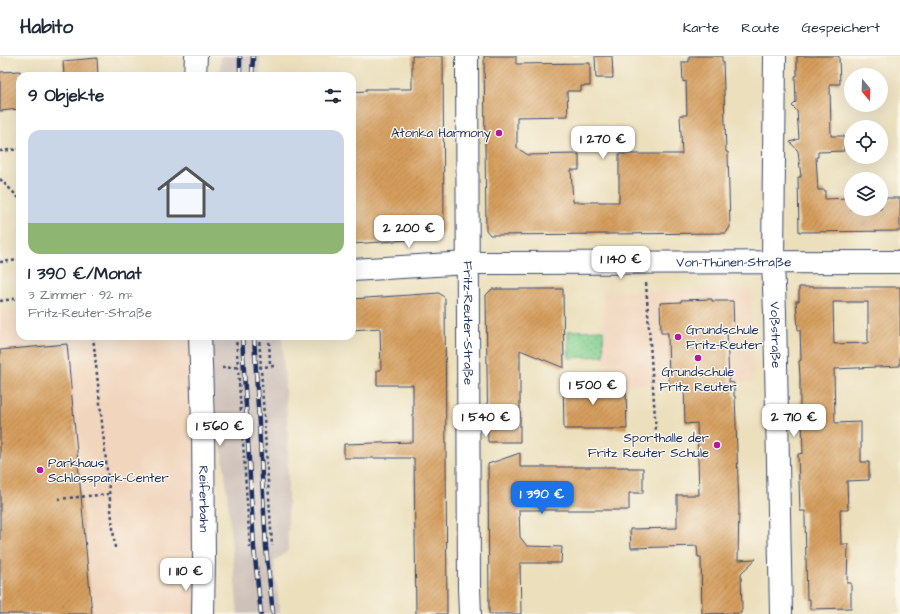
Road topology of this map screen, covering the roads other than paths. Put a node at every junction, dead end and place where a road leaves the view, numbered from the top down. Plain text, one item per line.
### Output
1 (196, 56) edge
2 (467, 56) edge
3 (775, 56) edge
4 (195, 72) edge
5 (773, 262) junction
6 (900, 262) edge
7 (468, 263) junction
8 (356, 270) edge
9 (200, 340) edge
10 (203, 614) edge
11 (470, 614) edge
12 (780, 614) edge

1 - 4 street
2 - 7 street, Fritz-Reuter-Straße
3 - 5 street, Voßstraße
5 - 6 street, Von-Thünen-Straße
5 - 7 street, Von-Thünen-Straße
5 - 12 street, Voßstraße
7 - 8 street, Von-Thünen-Straße
7 - 11 street, Fritz-Reuter-Straße
9 - 10 street, Reiferbahn

